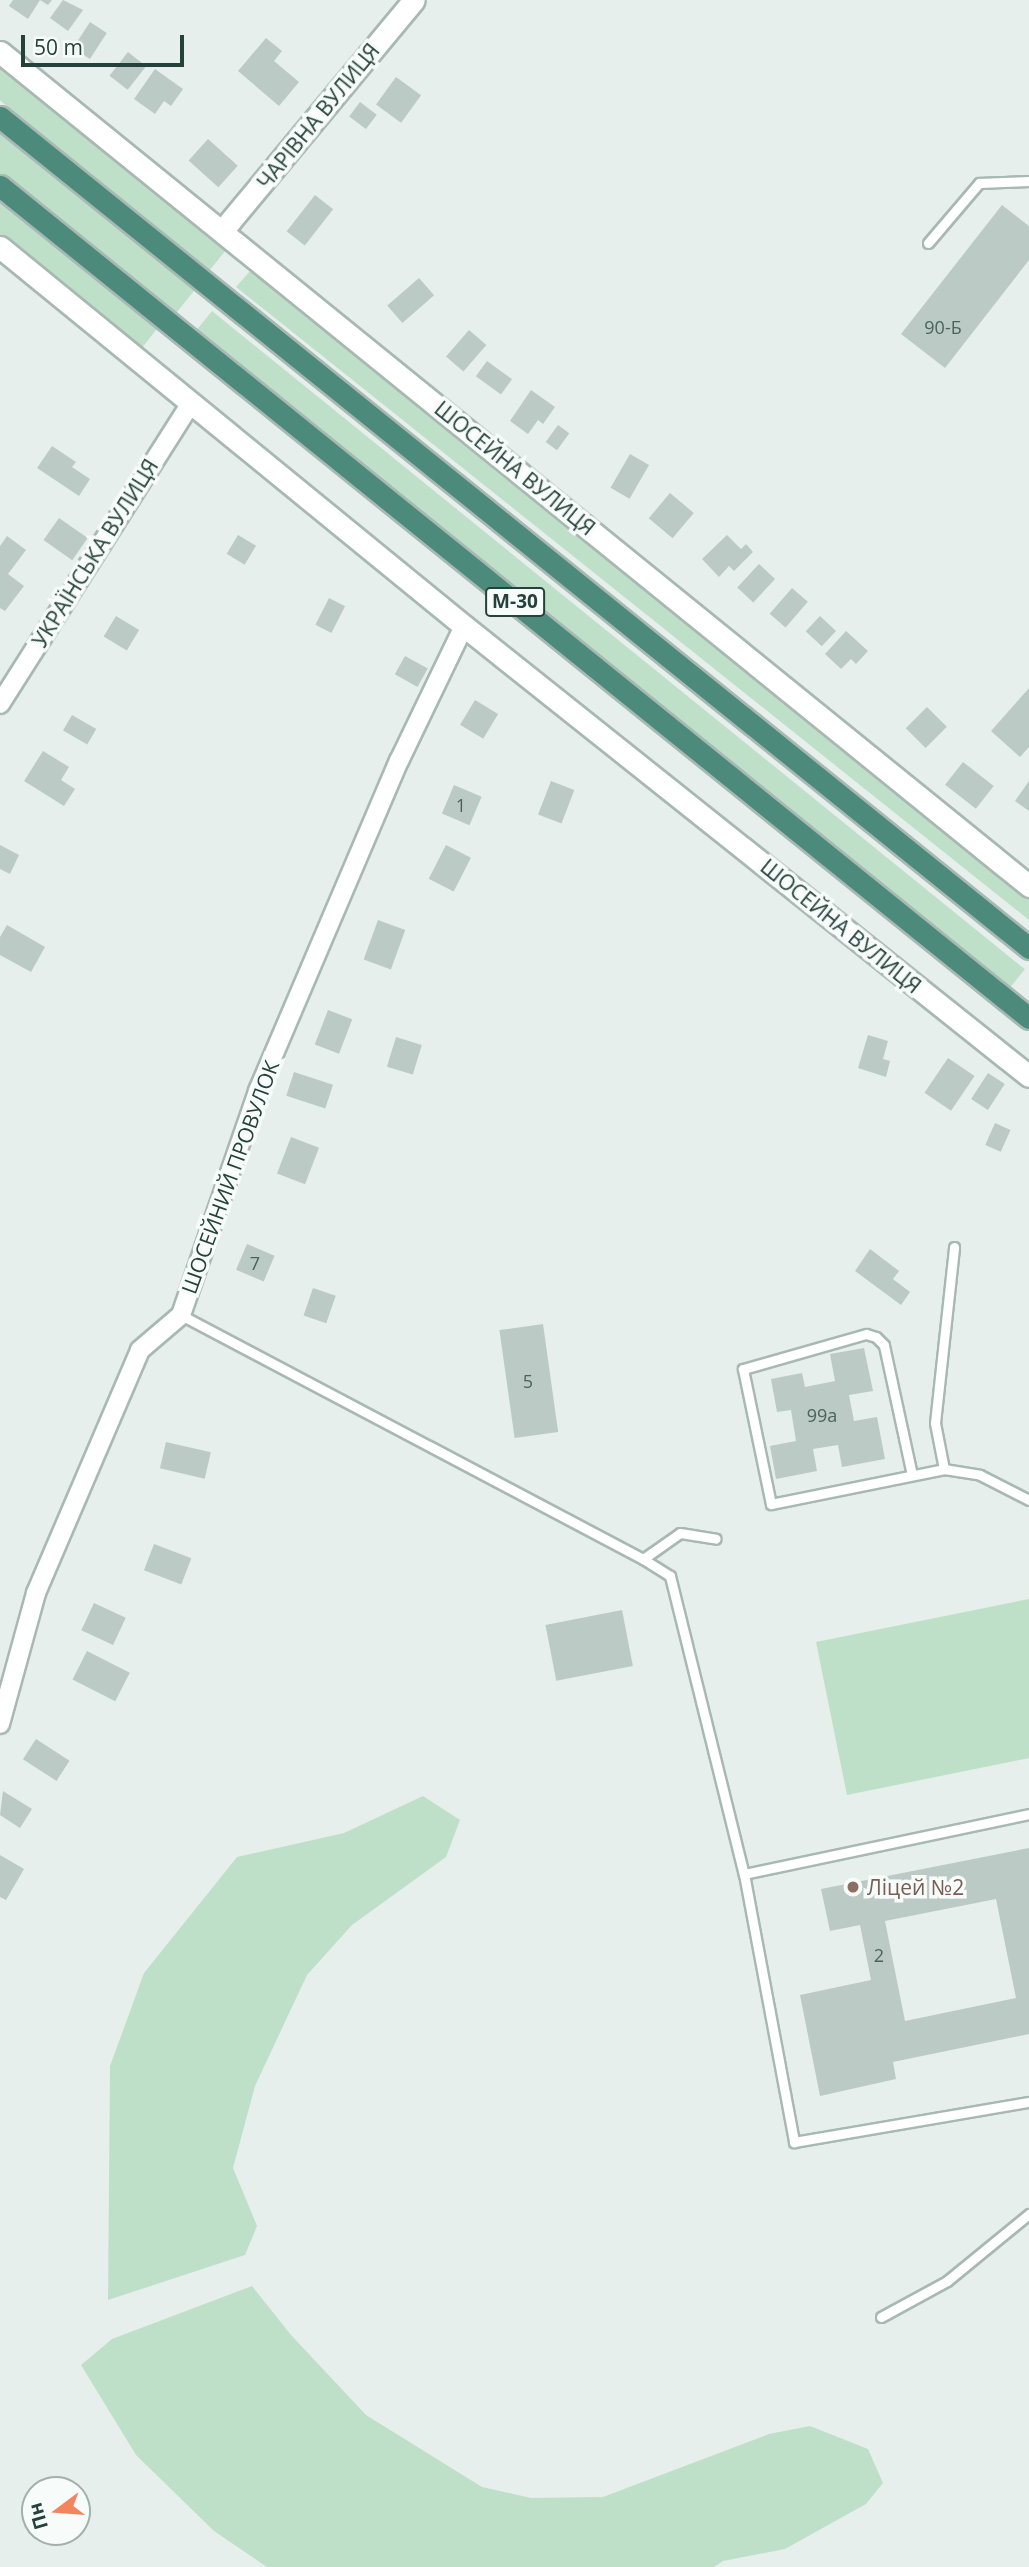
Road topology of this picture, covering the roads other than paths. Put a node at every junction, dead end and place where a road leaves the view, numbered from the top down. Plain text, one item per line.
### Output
1 (414, 0) edge
2 (0, 52) edge
3 (0, 117) edge
4 (1029, 181) edge
5 (0, 186) edge
6 (222, 232) junction
7 (928, 243) dead end
8 (0, 247) edge
9 (191, 403) junction
10 (464, 626) junction
11 (0, 704) edge
12 (1029, 886) edge
13 (1029, 948) edge
14 (1029, 1018) edge
15 (1029, 1076) edge
16 (954, 1247) dead end
17 (181, 1315) junction
18 (944, 1468) junction
19 (912, 1475) junction
20 (1029, 1500) edge
21 (716, 1539) dead end
22 (643, 1559) junction
23 (0, 1724) edge
24 (1029, 1814) edge
25 (744, 1874) junction
26 (1029, 2102) edge
27 (1029, 2214) edge
28 (881, 2317) dead end

1 - 6 street, ЧАРІВНА ВУЛИЦЯ
2 - 6 street, ШОСЕЙНА ВУЛИЦЯ
3 - 13 highway, М-30
4 - 7 lane
5 - 14 highway, М-30
6 - 12 street, ШОСЕЙНА ВУЛИЦЯ
8 - 9 street, ШОСЕЙНА ВУЛИЦЯ
9 - 10 street, ШОСЕЙНА ВУЛИЦЯ
9 - 11 street, УКРАЇНСЬКА ВУЛИЦЯ
10 - 15 street, ШОСЕЙНА ВУЛИЦЯ
10 - 17 street, ШОСЕЙНИЙ ПРОВУЛОК
16 - 18 lane
17 - 22 lane
17 - 23 street, ШОСЕЙНИЙ ПРОВУЛОК
18 - 19 lane
18 - 20 lane
19 - 19 lane
21 - 22 lane
22 - 25 lane
24 - 25 lane
25 - 26 lane
27 - 28 lane

